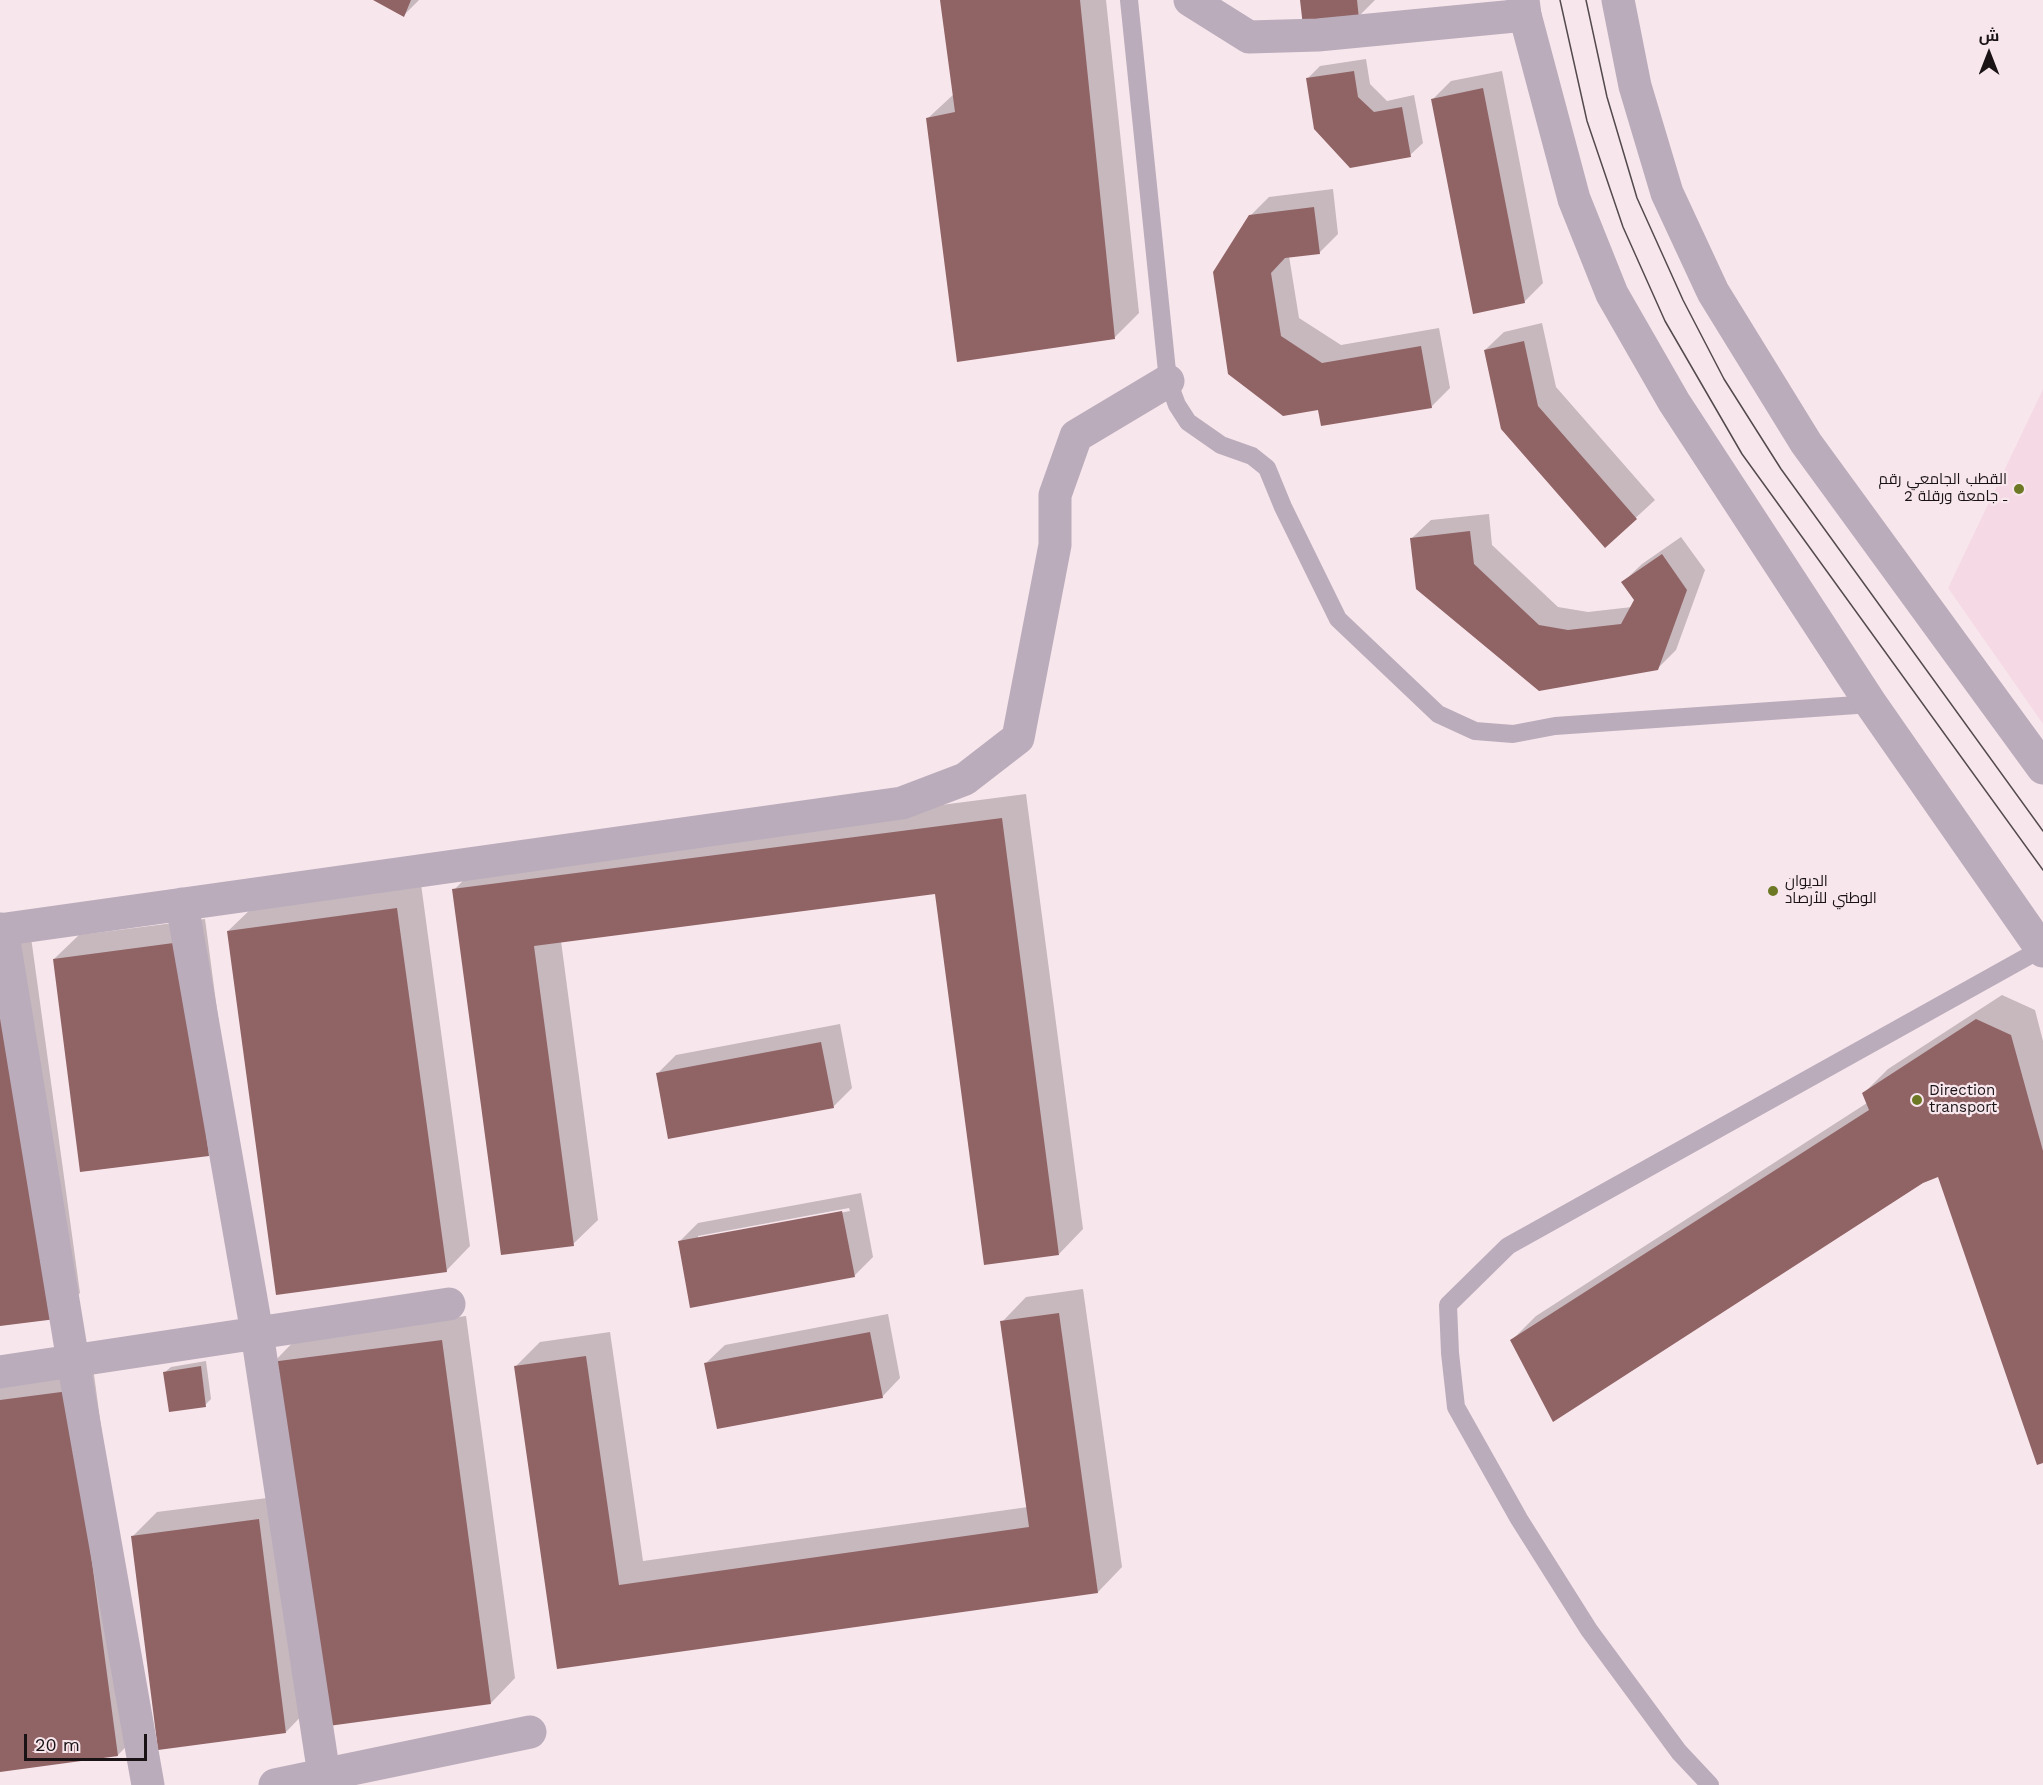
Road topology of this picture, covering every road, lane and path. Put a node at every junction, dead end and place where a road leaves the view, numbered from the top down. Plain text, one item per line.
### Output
1 (1129, 0) edge
2 (1190, 0) edge
3 (1618, 0) edge
4 (1524, 7) edge
5 (1168, 381) junction
6 (1871, 704) junction
7 (2043, 768) edge
8 (182, 904) junction
9 (1, 930) edge
10 (2042, 950) edge
11 (450, 1304) dead end
12 (257, 1333) junction
13 (74, 1361) junction
14 (0, 1372) edge
15 (530, 1732) dead end
16 (324, 1775) junction
17 (148, 1785) edge
18 (275, 1785) edge
19 (1710, 1785) edge

1 - 5 lane
2 - 4 street
3 - 7 street
4 - 6 street
5 - 6 lane
5 - 8 street
6 - 10 street
8 - 9 street
8 - 12 street
9 - 13 street
10 - 19 lane
11 - 12 street
12 - 13 street
12 - 16 street
13 - 14 street
13 - 17 street
15 - 16 street
16 - 18 street

